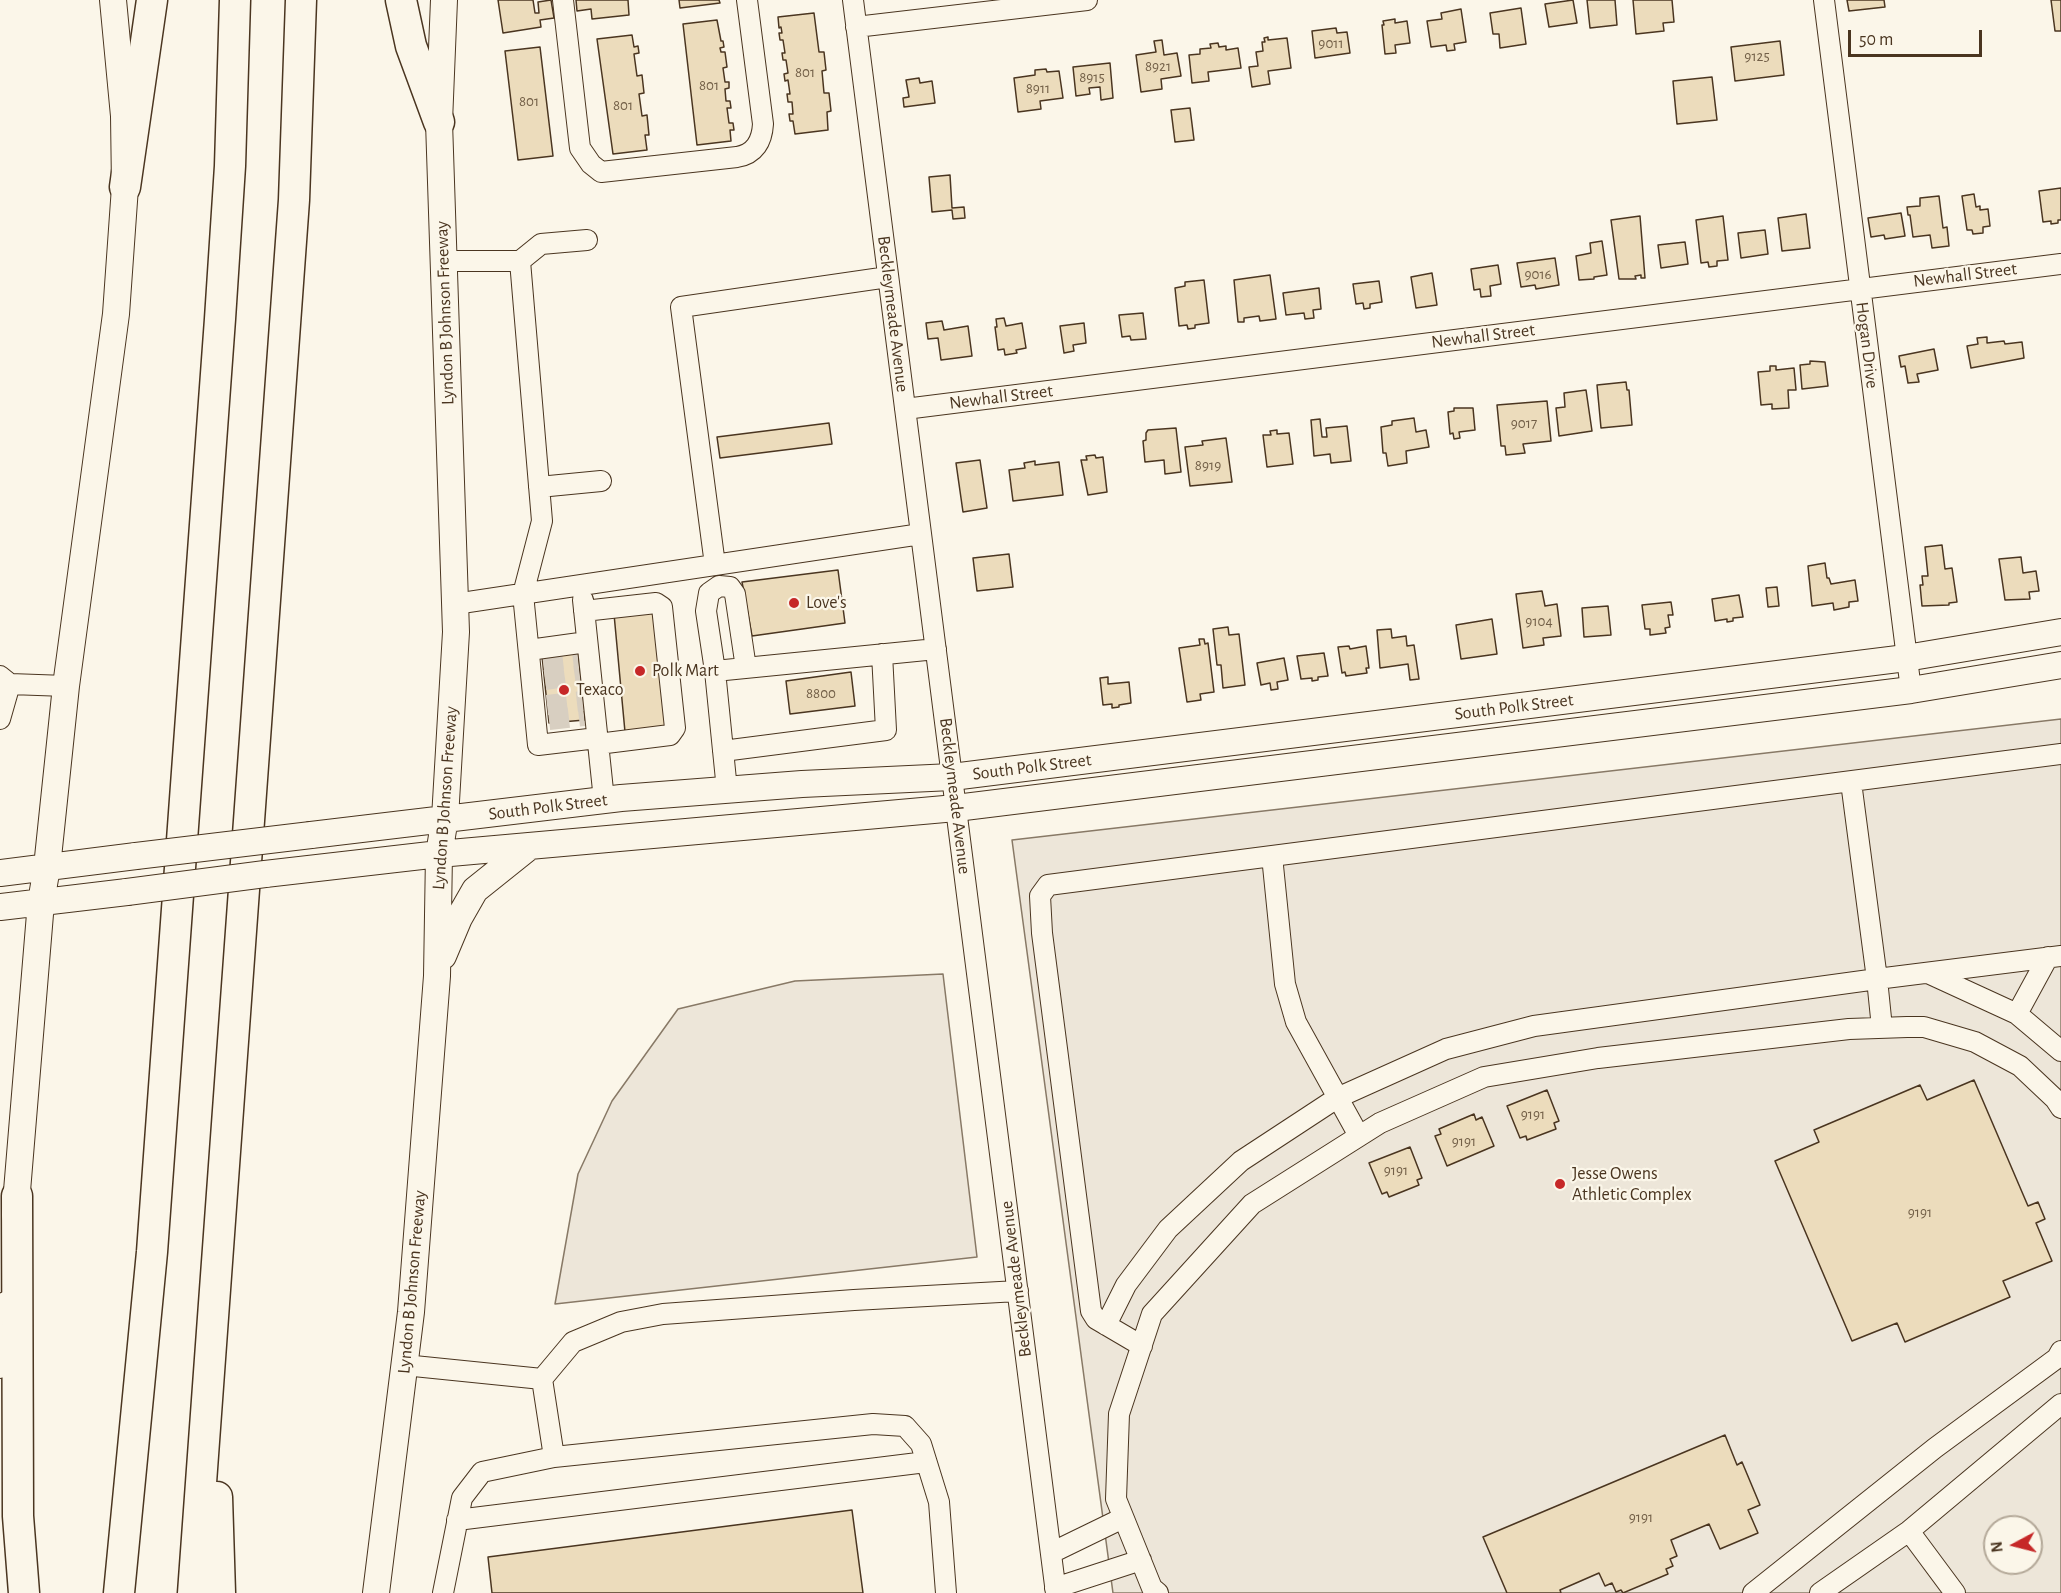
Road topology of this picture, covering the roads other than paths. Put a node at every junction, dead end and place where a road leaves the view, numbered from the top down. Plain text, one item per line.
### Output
1 (113, 0) edge
2 (152, 0) edge
3 (235, 0) edge
4 (301, 0) edge
5 (401, 0) edge
6 (444, 0) edge
7 (563, 0) edge
8 (747, 0) edge
9 (853, 0) edge
10 (1087, 0) edge
11 (1824, 0) edge
12 (856, 27) junction
13 (439, 122) junction
14 (125, 187) junction
15 (587, 240) dead end
16 (443, 261) junction
17 (520, 261) junction
18 (2061, 264) edge
19 (888, 277) junction
20 (1859, 288) junction
21 (905, 409) junction
22 (601, 481) dead end
23 (539, 487) junction
24 (921, 534) junction
25 (715, 565) junction
26 (581, 585) junction
27 (523, 594) junction
28 (455, 604) junction
29 (584, 611) junction
30 (2061, 632) edge
31 (936, 649) junction
32 (882, 654) junction
33 (1906, 658) junction
34 (585, 661) junction
35 (2061, 665) edge
36 (536, 667) junction
37 (746, 668) junction
38 (714, 672) junction
39 (5, 680) edge
40 (66, 686) junction
41 (1911, 690) junction
42 (1459, 714) junction
43 (0, 719) edge
44 (598, 741) junction
45 (1464, 745) junction
46 (723, 751) junction
47 (2061, 754) edge
48 (952, 777) junction
49 (1851, 782) junction
50 (727, 790) junction
51 (604, 800) junction
52 (956, 808) junction
53 (445, 818) junction
54 (530, 846) junction
55 (439, 855) junction
56 (1272, 856) junction
57 (47, 867) junction
58 (0, 873) edge
59 (41, 902) junction
60 (0, 907) edge
61 (2054, 957) edge
62 (1928, 973) junction
63 (437, 976) junction
64 (1877, 979) junction
65 (2017, 1014) junction
66 (1882, 1028) junction
67 (2061, 1051) edge
68 (1337, 1098) junction
69 (2061, 1108) edge
70 (1359, 1136) junction
71 (17, 1196) junction
72 (1018, 1291) junction
73 (1106, 1325) junction
74 (1142, 1346) junction
75 (211, 1354) junction
76 (2060, 1357) edge
77 (0, 1365) edge
78 (404, 1365) junction
79 (542, 1378) junction
80 (2061, 1404) edge
81 (554, 1457) junction
82 (926, 1462) junction
83 (1123, 1518) junction
84 (458, 1520) junction
85 (1909, 1531) junction
86 (1050, 1553) junction
87 (1141, 1560) junction
88 (1056, 1591) edge
89 (24, 1593) edge
90 (119, 1593) edge
91 (193, 1593) edge
92 (220, 1593) edge
93 (376, 1593) edge
94 (443, 1593) edge
95 (946, 1593) edge
96 (1158, 1593) edge
97 (1753, 1593) edge
98 (1820, 1593) edge
99 (1955, 1593) edge

1 - 14 main road
2 - 14 highway
3 - 90 highway
4 - 75 highway
5 - 13 highway
6 - 13 main road, Lyndon B Johnson Freeway
7 - 8 street
9 - 12 street, Beckleymeade Avenue
10 - 12 street
11 - 20 street, Hogan Drive
12 - 19 street, Beckleymeade Avenue
13 - 16 main road, Lyndon B Johnson Freeway
14 - 40 main road
15 - 17 street
16 - 17 street
16 - 28 main road, Lyndon B Johnson Freeway
17 - 23 street
18 - 20 street, Newhall Street
19 - 21 street, Beckleymeade Avenue
19 - 25 street
20 - 21 street, Newhall Street
20 - 33 street, Hogan Drive
21 - 24 street, Beckleymeade Avenue
22 - 23 street
23 - 27 street
24 - 25 street
24 - 31 street, Beckleymeade Avenue
25 - 26 street
26 - 27 street
26 - 29 street
27 - 28 street
27 - 36 street
28 - 53 main road, Lyndon B Johnson Freeway
29 - 34 street
29 - 44 street
30 - 33 main road, South Polk Street
31 - 32 street
31 - 48 street, Beckleymeade Avenue
32 - 37 street
32 - 46 street
33 - 41 street, Hogan Drive
33 - 42 main road, South Polk Street
34 - 36 street
34 - 44 street
35 - 41 main road, South Polk Street
36 - 44 street
37 - 38 street
37 - 38 street
38 - 46 street
39 - 40 street
39 - 43 street
40 - 57 main road
41 - 45 main road, South Polk Street
42 - 45 main road
42 - 48 main road, South Polk Street
44 - 51 street
45 - 52 main road, South Polk Street
46 - 50 street
47 - 49 street
48 - 50 main road, South Polk Street
48 - 52 street, Beckleymeade Avenue
49 - 56 street
49 - 64 street
50 - 51 main road, South Polk Street
51 - 53 main road, South Polk Street
52 - 54 main road, South Polk Street
52 - 72 street, Beckleymeade Avenue
53 - 55 main road, Lyndon B Johnson Freeway
53 - 57 main road, South Polk Street, bridge
54 - 55 main road, South Polk Street
54 - 63 main road
55 - 59 main road, South Polk Street, bridge
55 - 63 main road, Lyndon B Johnson Freeway
56 - 68 street
56 - 73 street
57 - 58 main road, South Polk Street
57 - 59 main road
59 - 60 main road, South Polk Street
59 - 71 main road
61 - 62 street
61 - 65 street
62 - 64 street
62 - 65 street
63 - 78 main road, Lyndon B Johnson Freeway
64 - 66 street
64 - 68 street
65 - 67 street
66 - 69 street
66 - 70 street
68 - 70 street
68 - 73 street
70 - 74 street
71 - 77 main road
71 - 89 highway
72 - 79 street
72 - 86 street, Beckleymeade Avenue
73 - 74 street
74 - 83 street
75 - 91 highway
75 - 92 highway
76 - 97 street
78 - 79 street
78 - 93 main road, Lyndon B Johnson Freeway
79 - 81 street
80 - 85 street
81 - 82 street
81 - 84 street
82 - 84 street
82 - 95 street
83 - 86 street
83 - 87 street
84 - 94 street
85 - 98 street
85 - 99 street
86 - 88 street, Beckleymeade Avenue
87 - 88 street
87 - 96 street

